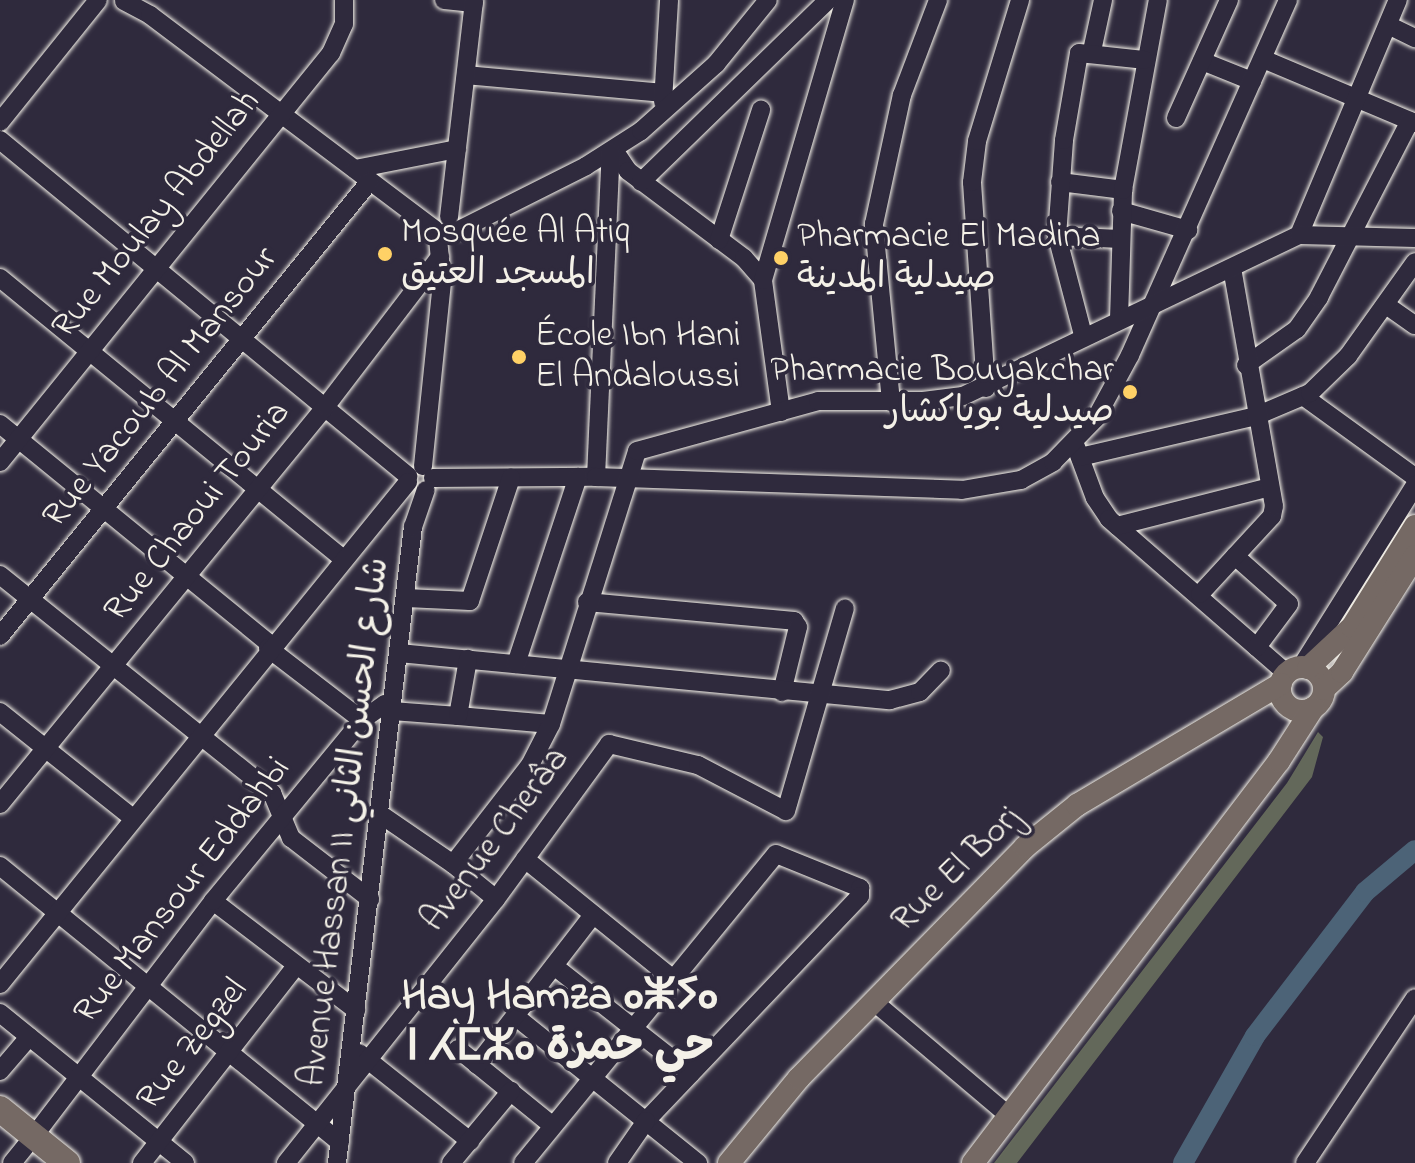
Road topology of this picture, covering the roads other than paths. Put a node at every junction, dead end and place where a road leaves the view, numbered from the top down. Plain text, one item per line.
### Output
1 (98, 0) edge
2 (113, 0) edge
3 (124, 0) edge
4 (344, 0) edge
5 (444, 0) edge
6 (669, 0) edge
7 (828, 0) edge
8 (845, 0) edge
9 (938, 0) edge
10 (1020, 0) edge
11 (1103, 0) edge
12 (1158, 0) edge
13 (1229, 0) edge
14 (1288, 0) edge
15 (1398, 0) edge
16 (474, 1) edge
17 (762, 4) edge
18 (145, 7) edge
19 (80, 25) junction
20 (1388, 25) junction
21 (1415, 38) edge
22 (1092, 51) junction
23 (1263, 59) junction
24 (1144, 60) junction
25 (1202, 61) junction
26 (466, 75) junction
27 (1252, 81) junction
28 (663, 93) junction
29 (1356, 98) junction
30 (761, 110) dead end
31 (280, 113) junction
32 (663, 113) junction
33 (1176, 118) dead end
34 (0, 122) edge
35 (1413, 122) edge
36 (0, 140) edge
37 (457, 149) junction
38 (613, 151) junction
39 (355, 169) junction
40 (370, 181) junction
41 (641, 182) junction
42 (1060, 182) junction
43 (1123, 190) junction
44 (1121, 211) junction
45 (1188, 230) junction
46 (446, 235) junction
47 (1299, 235) junction
48 (1057, 236) junction
49 (1354, 236) junction
50 (1415, 238) edge
51 (1120, 239) junction
52 (719, 240) junction
53 (1415, 262) edge
54 (156, 267) junction
55 (1232, 269) junction
56 (0, 278) edge
57 (763, 280) junction
58 (1155, 302) junction
59 (1386, 305) junction
60 (1119, 319) junction
61 (1415, 325) edge
62 (1083, 335) junction
63 (243, 338) junction
64 (88, 352) junction
65 (1246, 365) junction
66 (986, 388) junction
67 (1303, 396) junction
68 (891, 402) junction
69 (326, 406) junction
70 (781, 412) junction
71 (1256, 416) junction
72 (175, 422) junction
73 (0, 424) edge
74 (18, 439) junction
75 (1078, 450) junction
76 (0, 462) edge
77 (587, 477) junction
78 (1415, 477) edge
79 (511, 478) junction
80 (418, 480) junction
81 (625, 480) junction
82 (1415, 485) edge
83 (256, 487) junction
84 (1270, 487) junction
85 (104, 509) junction
86 (384, 511) junction
87 (1117, 526) junction
88 (1415, 526) edge
89 (413, 527) junction
90 (1235, 556) junction
91 (1415, 556) edge
92 (343, 559) junction
93 (0, 575) edge
94 (187, 577) junction
95 (1200, 594) junction
96 (406, 598) junction
97 (30, 599) junction
98 (587, 602) junction
99 (845, 608) dead end
100 (0, 636) edge
101 (270, 647) junction
102 (1257, 647) junction
103 (399, 653) junction
104 (468, 659) junction
105 (516, 664) junction
106 (113, 666) junction
107 (567, 669) junction
108 (941, 670) dead end
109 (1294, 673) junction
110 (782, 692) junction
111 (820, 696) junction
112 (1318, 699) junction
113 (392, 711) junction
114 (0, 712) edge
115 (458, 716) junction
116 (362, 720) junction
117 (551, 724) junction
118 (199, 735) junction
119 (44, 748) junction
120 (0, 804) edge
121 (282, 813) junction
122 (380, 814) junction
123 (133, 818) junction
124 (525, 859) junction
125 (453, 864) junction
126 (0, 866) edge
127 (370, 899) junction
128 (496, 899) junction
129 (213, 901) junction
130 (57, 913) junction
131 (593, 915) junction
132 (554, 966) junction
133 (295, 967) junction
134 (673, 979) junction
135 (0, 984) edge
136 (148, 986) junction
137 (1415, 998) edge
138 (873, 1001) junction
139 (356, 1010) junction
140 (0, 1013) edge
141 (515, 1016) junction
142 (631, 1029) junction
143 (29, 1037) junction
144 (352, 1047) junction
145 (458, 1049) dead end
146 (229, 1052) junction
147 (367, 1059) junction
148 (477, 1065) junction
149 (0, 1071) edge
150 (691, 1074) junction
151 (592, 1075) junction
152 (78, 1077) junction
153 (347, 1083) junction
154 (511, 1091) junction
155 (0, 1109) edge
156 (1009, 1116) junction
157 (646, 1121) junction
158 (316, 1123) junction
159 (552, 1125) junction
160 (0, 1127) edge
161 (158, 1141) junction
162 (470, 1141) junction
163 (340, 1142) junction
164 (29, 1152) edge
165 (67, 1163) edge
166 (142, 1163) edge
167 (185, 1163) edge
168 (286, 1163) edge
169 (337, 1163) edge
170 (451, 1163) edge
171 (523, 1163) edge
172 (617, 1163) edge
173 (698, 1163) edge
174 (729, 1163) edge
175 (973, 1163) edge
176 (1305, 1163) edge

1 - 19 street
2 - 3 street
2 - 19 street
3 - 18 street
4 - 31 street, Rue Moulay Abdellah
5 - 16 street
6 - 28 street
7 - 41 street
8 - 57 street
9 - 68 street
10 - 66 street
11 - 22 street
12 - 24 street
13 - 25 street
14 - 23 street
15 - 20 street
16 - 26 street, Avenue Hassan II شارع الحسن الثاني
17 - 32 street
18 - 31 street
19 - 34 street
20 - 21 street
20 - 29 street
22 - 24 street
22 - 42 street
23 - 27 street
23 - 29 street
24 - 43 street
25 - 27 street
25 - 33 street
26 - 28 street
26 - 37 street, Avenue Hassan II شارع الحسن الثاني
27 - 45 street
28 - 32 street
29 - 35 street
29 - 47 street
30 - 52 street
31 - 39 street
31 - 54 street, Rue Moulay Abdellah
32 - 38 street
35 - 49 street
36 - 54 street
37 - 39 street
37 - 46 street, Avenue Hassan II شارع الحسن الثاني
38 - 41 street
38 - 46 street
38 - 77 street
39 - 40 street
40 - 46 street
40 - 63 street, Rue Yacoub Al Mansour
41 - 52 street
42 - 43 street
42 - 48 street
43 - 44 street
44 - 45 street
44 - 51 street
45 - 58 street
46 - 69 street, Rue Chaoui Touria
46 - 80 street, Avenue Hassan II شارع الحسن الثاني
47 - 49 street
47 - 55 street
48 - 51 street
48 - 62 street
49 - 50 street
49 - 65 street
51 - 60 street
52 - 57 street
53 - 59 street
54 - 63 street
54 - 64 street, Rue Moulay Abdellah
55 - 58 street
55 - 65 street
56 - 64 street
57 - 70 street
58 - 60 street
58 - 75 street
59 - 61 street
59 - 67 street
60 - 62 street
62 - 66 street
63 - 69 street
63 - 72 street, Rue Yacoub Al Mansour
64 - 72 street
64 - 74 street, Rue Moulay Abdellah
65 - 71 street
66 - 68 street
67 - 71 street
67 - 78 street
68 - 70 street
69 - 80 street
69 - 83 street, Rue Chaoui Touria
70 - 81 street
71 - 75 street
71 - 84 street
72 - 83 street
72 - 85 street, Rue Yacoub Al Mansour
73 - 74 street
74 - 76 street, Rue Moulay Abdellah
74 - 85 street
75 - 81 street
75 - 87 street
77 - 79 street
77 - 81 street
77 - 105 street
79 - 80 street
79 - 96 street
80 - 86 street
80 - 89 street, Avenue Hassan II شارع الحسن الثاني
81 - 98 street
82 - 109 street
83 - 92 street
83 - 94 street, Rue Chaoui Touria
84 - 87 street
84 - 90 street
85 - 94 street
85 - 97 street, Rue Yacoub Al Mansour
86 - 89 street
86 - 92 street
87 - 95 street
88 - 109 main road, Rue El Borj
89 - 96 street, Avenue Hassan II شارع الحسن الثاني
90 - 95 street
90 - 102 street
91 - 112 main road
92 - 101 street
93 - 97 street
94 - 101 street
94 - 106 street, Rue Chaoui Touria
95 - 102 street
96 - 103 street, Avenue Hassan II شارع الحسن الثاني
97 - 100 street, Rue Yacoub Al Mansour
97 - 106 street
98 - 107 street
98 - 110 street
99 - 111 street
101 - 116 street
101 - 118 street
102 - 109 street
103 - 104 street
103 - 113 street, Avenue Hassan II شارع الحسن الثاني
104 - 105 street
104 - 115 street
105 - 107 street
106 - 118 street
106 - 119 street, Rue Chaoui Touria
107 - 110 street
107 - 117 street
108 - 111 street
109 - 112 main road
109 - 112 main road
109 - 138 main road, Rue El Borj
110 - 111 street
111 - 124 street, Avenue Cherâa
112 - 156 main road
113 - 115 street
113 - 116 street
113 - 122 street, Avenue Hassan II شارع الحسن الثاني
114 - 119 street
115 - 117 street
116 - 121 street, Rue Mansour Eddahbi
117 - 125 street
118 - 121 street
118 - 123 street
119 - 120 street, Rue Chaoui Touria
119 - 123 street
121 - 127 street
121 - 129 street, Rue Mansour Eddahbi
122 - 125 street
122 - 127 street, Avenue Hassan II شارع الحسن الثاني
123 - 130 street
124 - 128 street, Avenue Cherâa
124 - 131 street
125 - 128 street
126 - 130 street
127 - 139 street, Avenue Hassan II شارع الحسن الثاني
128 - 147 street, Avenue Cherâa
129 - 133 street
129 - 136 street, Rue Mansour Eddahbi
130 - 135 street
130 - 136 street
131 - 132 street
131 - 134 street
132 - 141 street
132 - 142 street
133 - 139 street
133 - 146 street, Rue Zegzel
134 - 142 street
134 - 150 street
136 - 146 street
136 - 152 street, Rue Mansour Eddahbi
137 - 176 street
138 - 156 street
138 - 174 main road, Rue El Borj
139 - 144 street, Avenue Hassan II شارع الحسن الثاني
140 - 143 street
141 - 148 street
141 - 151 street
142 - 150 street
142 - 151 street
143 - 149 street
143 - 152 street
144 - 147 street
144 - 153 street, Avenue Hassan II شارع الحسن الثاني
145 - 148 street
146 - 158 street
146 - 161 street, Rue Zegzel
147 - 153 street, Avenue Cherâa
147 - 162 street
148 - 154 street
150 - 157 street
151 - 157 street
151 - 159 street
152 - 161 street
152 - 164 street, Rue Mansour Eddahbi
153 - 158 street, Avenue Cherâa
153 - 163 street, Avenue Hassan II شارع الحسن الثاني
154 - 159 street
154 - 162 street
155 - 164 highway
156 - 175 main road
157 - 172 street
157 - 173 street
158 - 163 street
158 - 168 street, Avenue Cherâa
159 - 171 street
160 - 164 highway
161 - 166 street, Rue Zegzel
161 - 167 street
162 - 170 street
163 - 169 street, Avenue Hassan II شارع الحسن الثاني
164 - 165 highway

